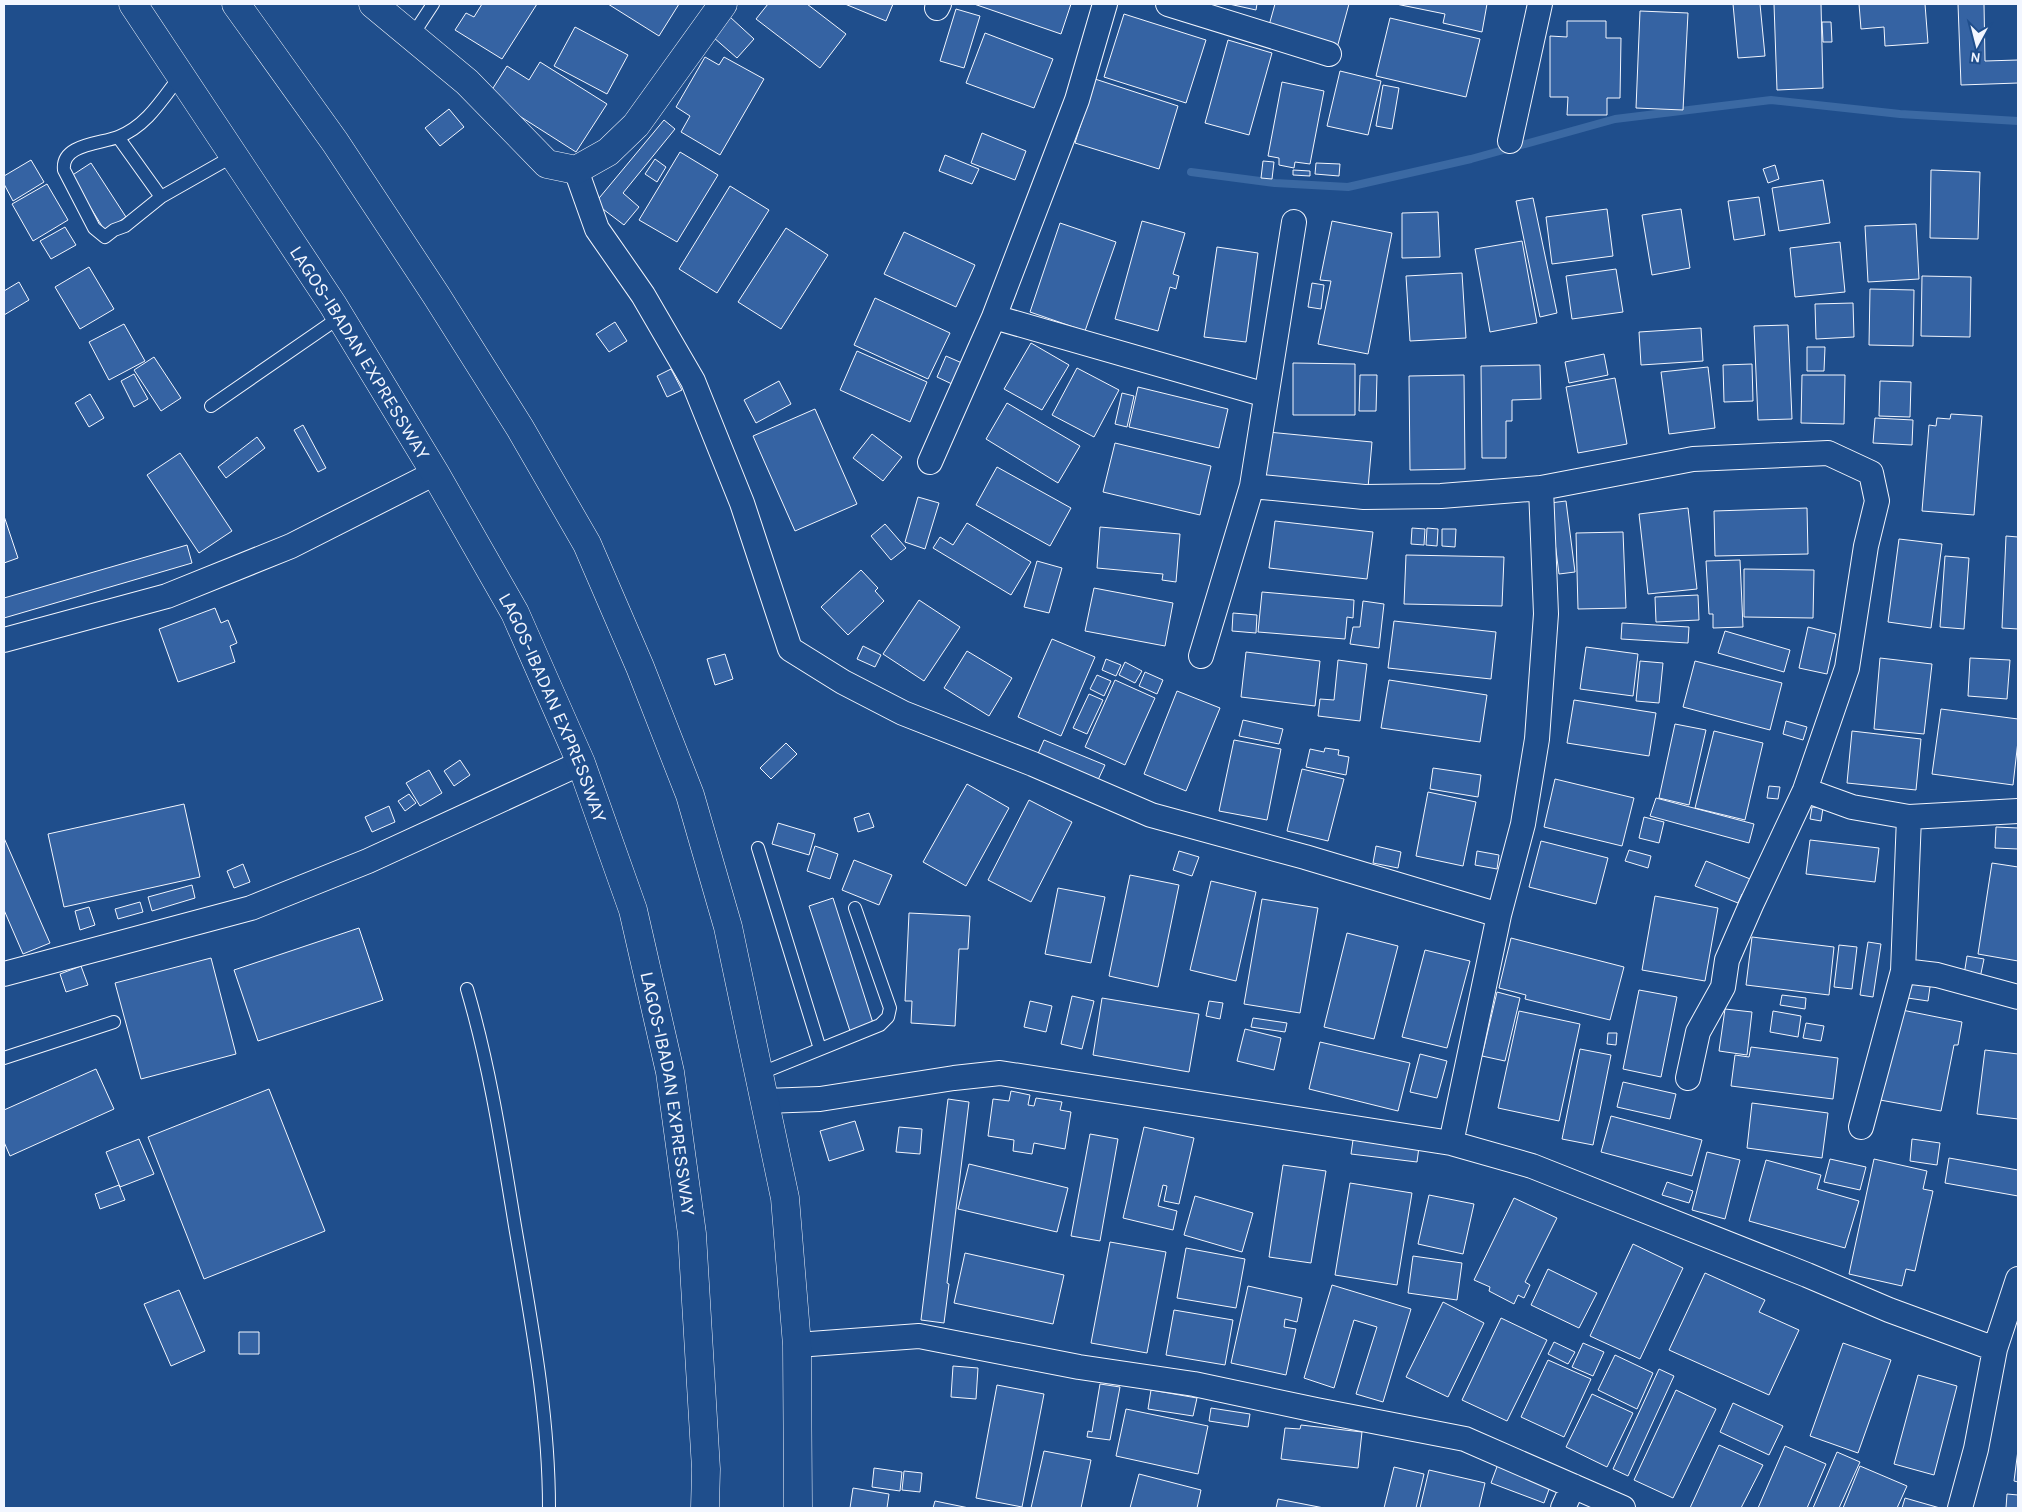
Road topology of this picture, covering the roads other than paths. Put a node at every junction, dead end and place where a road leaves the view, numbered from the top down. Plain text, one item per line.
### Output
1 (133, 4) edge
2 (236, 4) edge
3 (373, 4) edge
4 (433, 4) edge
5 (723, 4) edge
6 (1106, 4) edge
7 (1168, 4) edge
8 (1540, 4) edge
9 (412, 36) junction
10 (1329, 54) dead end
11 (181, 75) junction
12 (118, 137) junction
13 (1510, 141) dead end
14 (235, 155) junction
15 (576, 170) junction
16 (161, 197) junction
17 (1294, 222) dead end
18 (340, 317) junction
19 (994, 318) junction
20 (1266, 395) junction
21 (211, 406) dead end
22 (930, 462) dead end
23 (435, 473) junction
24 (1252, 486) junction
25 (1542, 488) junction
26 (4, 640) edge
27 (1201, 656) dead end
28 (581, 763) junction
29 (1805, 790) junction
30 (2018, 811) edge
31 (1909, 817) junction
32 (758, 848) dead end
33 (855, 908) dead end
34 (1499, 915) junction
35 (1903, 971) junction
36 (4, 974) edge
37 (467, 989) dead end
38 (2018, 997) edge
39 (114, 1022) dead end
40 (820, 1050) junction
41 (4, 1058) edge
42 (759, 1074) junction
43 (1688, 1078) dead end
44 (765, 1101) junction
45 (1861, 1127) dead end
46 (1451, 1143) junction
47 (2018, 1279) edge
48 (797, 1345) junction
49 (1995, 1348) junction
50 (1573, 1486) junction
51 (549, 1508) edge
52 (704, 1508) edge
53 (798, 1508) edge
54 (1563, 1508) edge
55 (1623, 1508) edge
56 (1960, 1508) edge

1 - 11 main road, LAGOS-IBADAN EXPRESSWAY
2 - 42 main road
3 - 9 main road
4 - 9 lane
5 - 15 main road
6 - 19 street
7 - 10 street
8 - 13 street
9 - 15 main road
11 - 12 lane
11 - 14 main road, LAGOS-IBADAN EXPRESSWAY
12 - 16 lane
12 - 16 lane
14 - 16 lane
14 - 18 main road, LAGOS-IBADAN EXPRESSWAY
15 - 34 street
17 - 20 street
18 - 21 lane
18 - 23 main road, LAGOS-IBADAN EXPRESSWAY
19 - 20 street
19 - 22 street
20 - 24 street
23 - 26 street
23 - 28 main road, LAGOS-IBADAN EXPRESSWAY
24 - 25 street
24 - 27 street
25 - 29 street
25 - 34 street
28 - 36 street
28 - 52 main road, LAGOS-IBADAN EXPRESSWAY
29 - 31 street
29 - 43 street
30 - 31 street
31 - 35 street
32 - 40 lane
33 - 40 lane
34 - 46 street
35 - 38 street
35 - 45 street
37 - 51 lane
39 - 41 lane
40 - 42 lane
42 - 44 main road
44 - 46 street
44 - 48 main road
46 - 49 street
47 - 49 street
48 - 50 street
48 - 53 main road
49 - 56 street
50 - 54 street
50 - 55 street

